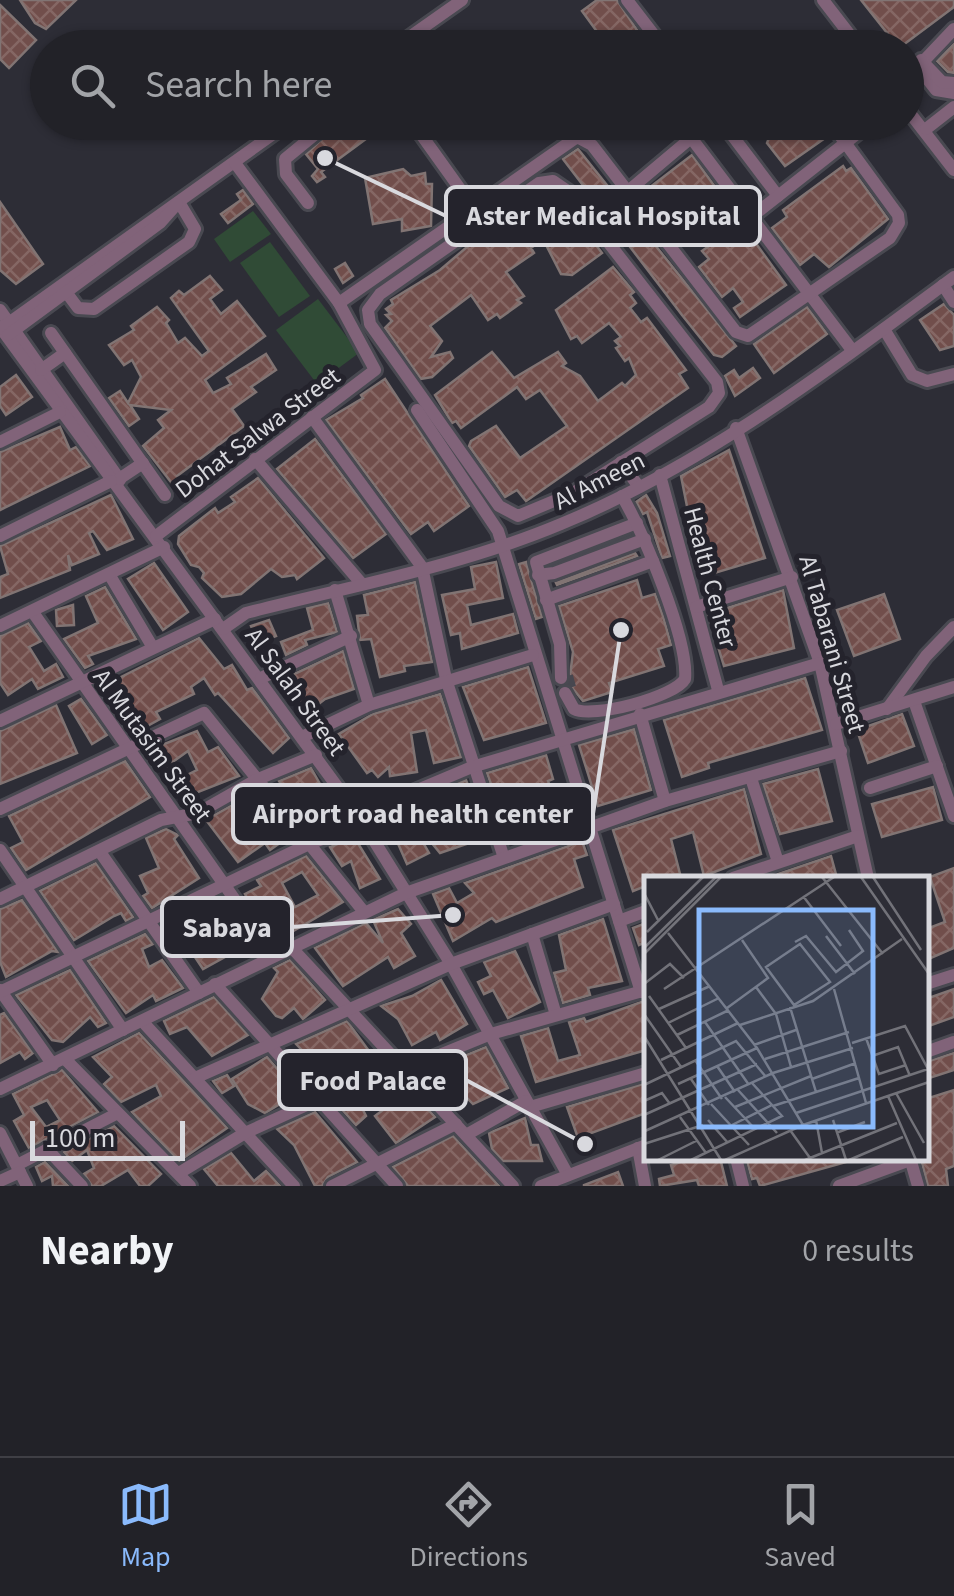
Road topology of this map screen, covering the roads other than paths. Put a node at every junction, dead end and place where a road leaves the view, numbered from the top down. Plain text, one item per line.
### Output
1 (462, 0) edge
2 (627, 0) edge
3 (823, 0) edge
4 (954, 29) edge
5 (420, 30) edge
6 (650, 30) edge
7 (846, 30) edge
8 (924, 57) edge
9 (924, 63) edge
10 (924, 77) edge
11 (954, 83) edge
12 (954, 92) edge
13 (954, 107) edge
14 (926, 130) joint
15 (265, 140) edge
16 (308, 140) edge
17 (425, 140) edge
18 (572, 140) edge
19 (587, 140) edge
20 (691, 140) edge
21 (693, 140) edge
22 (736, 140) edge
23 (843, 140) edge
24 (851, 140) edge
25 (846, 144) junction
26 (234, 163) junction
27 (525, 170) junction
28 (954, 170) edge
29 (536, 185) junction
30 (628, 191) junction
31 (778, 196) junction
32 (179, 202) junction
33 (308, 202) dead end
34 (473, 207) junction
35 (750, 218) junction
36 (377, 276) junction
37 (948, 281) edge
38 (387, 290) junction
39 (66, 292) junction
40 (811, 294) junction
41 (954, 302) edge
42 (339, 303) junction
43 (0, 310) edge
44 (884, 329) junction
45 (4, 331) edge
46 (51, 333) dead end
47 (852, 350) junction
48 (66, 353) junction
49 (41, 370) junction
50 (954, 374) edge
51 (417, 410) dead end
52 (60, 412) junction
53 (312, 417) junction
54 (736, 428) junction
55 (0, 442) edge
56 (254, 460) junction
57 (142, 462) junction
58 (618, 464) junction
59 (660, 475) junction
60 (115, 480) junction
61 (631, 491) junction
62 (165, 495) dead end
63 (637, 523) junction
64 (0, 536) edge
65 (645, 539) junction
66 (160, 542) junction
67 (502, 546) junction
68 (654, 561) junction
69 (422, 567) junction
70 (110, 574) junction
71 (538, 574) junction
72 (792, 577) junction
73 (360, 583) junction
74 (335, 590) junction
75 (546, 600) junction
76 (696, 607) junction
77 (32, 612) junction
78 (219, 624) junction
79 (0, 626) edge
80 (555, 628) junction
81 (954, 628) edge
82 (351, 636) junction
83 (528, 636) junction
84 (152, 646) junction
85 (533, 655) junction
86 (820, 663) junction
87 (564, 677) tunnel mouth
88 (261, 678) junction
89 (446, 679) junction
90 (78, 680) junction
91 (954, 687) edge
92 (718, 690) junction
93 (568, 692) dead end
94 (914, 701) junction
95 (369, 705) junction
96 (887, 709) junction
97 (640, 714) junction
98 (2, 716) edge
99 (836, 724) junction
100 (302, 737) junction
101 (561, 738) junction
102 (127, 750) junction
103 (841, 751) junction
104 (316, 754) junction
105 (937, 766) junction
106 (472, 767) junction
107 (752, 778) junction
108 (256, 780) junction
109 (870, 788) dead end
110 (950, 793) edge
111 (665, 802) junction
112 (0, 809) edge
113 (954, 816) edge
114 (178, 817) junction
115 (361, 819) junction
116 (590, 827) junction
117 (858, 836) junction
118 (307, 844) junction
119 (0, 850) edge
120 (100, 852) junction
121 (502, 856) junction
122 (778, 862) junction
123 (739, 876) edge
124 (868, 876) edge
125 (24, 887) junction
126 (226, 887) junction
127 (406, 892) junction
128 (0, 899) edge
129 (614, 904) junction
130 (364, 912) junction
131 (644, 912) edge
132 (619, 921) junction
133 (149, 924) junction
134 (532, 934) junction
135 (290, 947) junction
136 (273, 954) junction
137 (75, 958) junction
138 (450, 964) junction
139 (954, 975) edge
140 (929, 983) edge
141 (216, 984) junction
142 (0, 991) edge
143 (644, 991) edge
144 (198, 993) junction
145 (348, 1008) junction
146 (556, 1015) junction
147 (142, 1021) junction
148 (123, 1030) junction
149 (490, 1034) junction
150 (954, 1042) edge
151 (268, 1043) junction
152 (929, 1051) edge
153 (59, 1062) junction
154 (402, 1066) junction
155 (644, 1074) edge
156 (195, 1078) junction
157 (0, 1089) edge
158 (318, 1098) junction
159 (528, 1104) junction
160 (116, 1114) junction
161 (461, 1130) junction
162 (245, 1132) junction
163 (0, 1133) edge
164 (642, 1147) edge
165 (48, 1149) junction
166 (737, 1161) edge
167 (905, 1161) edge
168 (911, 1161) edge
169 (377, 1164) junction
170 (18, 1168) junction
171 (179, 1173) junction
172 (568, 1175) junction
173 (0, 1181) edge
174 (28, 1186) edge
175 (82, 1186) edge
176 (190, 1186) edge
177 (294, 1186) edge
178 (332, 1186) edge
179 (397, 1186) edge
180 (514, 1186) edge
181 (541, 1186) edge
182 (645, 1186) edge
183 (743, 1186) edge
184 (839, 1186) edge
185 (918, 1186) edge

1 - 5 street
2 - 6 street
3 - 7 street
4 - 8 street
9 - 11 street
10 - 12 street
13 - 14 street
14 - 28 street
15 - 26 street
16 - 33 street
17 - 34 street
18 - 27 street
19 - 30 street
20 - 30 street
21 - 35 street
22 - 31 street
23 - 25 street
24 - 25 street
25 - 31 street
25 - 40 street
26 - 32 street
26 - 42 street, Dohat Salwa Street
27 - 29 street
27 - 34 street
29 - 38 street
29 - 58 street
30 - 40 street
31 - 35 street
32 - 39 street
32 - 39 street
32 - 45 street
34 - 36 street
35 - 40 street
36 - 38 street
36 - 42 street
37 - 41 street
37 - 44 street, Al Ameen
38 - 58 street
39 - 45 street
40 - 47 street
42 - 53 street, Dohat Salwa Street
43 - 45 street, Al Salah Street
44 - 47 street, Al Ameen
44 - 50 street
45 - 49 street, Al Salah Street
45 - 52 street, Al Salah Street
46 - 48 street
47 - 54 street, Al Ameen
48 - 49 street
48 - 57 street
49 - 60 street, Al Salah Street
51 - 67 street
52 - 55 street
52 - 60 street, Al Salah Street
53 - 56 street, Dohat Salwa Street
53 - 69 street
54 - 59 street, Al Ameen
54 - 72 street, Al Tabarani Street
56 - 66 street, Dohat Salwa Street
56 - 73 street
57 - 60 street
57 - 62 street
58 - 61 street
59 - 61 street, Al Ameen
59 - 76 street, Health Center
60 - 64 street
60 - 66 street, Al Salah Street
61 - 63 street
61 - 67 street, Al Ameen
63 - 65 street
63 - 71 street
65 - 68 street
65 - 71 street
66 - 70 street, Dohat Salwa Street
66 - 78 street, Al Salah Street
67 - 69 street, Al Ameen
67 - 83 street
68 - 75 street
68 - 93 street
69 - 73 street, Al Ameen
69 - 89 street
70 - 77 street, Dohat Salwa Street
70 - 84 street
71 - 75 street
72 - 76 street
72 - 86 street, Al Tabarani Street
73 - 74 street, Al Ameen
74 - 78 street, Al Ameen
74 - 82 street
75 - 80 street
76 - 92 street, Health Center
77 - 79 street, Dohat Salwa Street
77 - 90 street, Al Mutasim Street
78 - 84 street, Al Ameen
78 - 88 street, Al Salah Street
80 - 83 street
80 - 87 street
81 - 96 street
82 - 88 street
82 - 95 street
83 - 85 street
84 - 90 street, Al Ameen
85 - 89 street
85 - 101 street
86 - 92 street
86 - 99 street, Al Tabarani Street
88 - 100 street, Al Salah Street
89 - 95 street
89 - 106 street
90 - 98 street, Al Ameen
90 - 102 street, Al Mutasim Street
91 - 94 street
92 - 97 street
94 - 96 street
94 - 105 street
95 - 100 street
96 - 99 street
97 - 101 street
97 - 111 street
99 - 103 street, Al Tabarani Street
100 - 104 street, Al Salah Street
101 - 106 street
101 - 116 street
102 - 108 street
102 - 112 street
102 - 114 street, Al Mutasim Street
103 - 107 street
103 - 117 street, Al Tabarani Street
104 - 108 street
104 - 115 street, Al Salah Street
105 - 109 street
105 - 110 street
106 - 115 street
106 - 121 street
107 - 111 street
107 - 122 street
108 - 114 street
108 - 118 street
110 - 113 street
111 - 116 street
114 - 120 street
114 - 126 street, Al Mutasim Street
115 - 118 street
115 - 127 street, Al Salah Street
116 - 121 street
116 - 129 street
117 - 122 street
117 - 124 street, Al Tabarani Street
118 - 126 street
118 - 130 street
119 - 125 street
120 - 125 street
120 - 133 street
121 - 127 street
122 - 123 street
125 - 128 street
125 - 137 street
126 - 133 street
126 - 136 street, Al Mutasim Street
127 - 130 street
127 - 138 street, Al Salah Street
129 - 132 street
129 - 134 street
130 - 135 street
131 - 132 street
132 - 143 street
133 - 137 street
133 - 144 street
134 - 138 street
134 - 146 street
135 - 136 street
135 - 145 street
136 - 141 street
137 - 142 street
137 - 148 street
138 - 145 street
138 - 149 street, Al Salah Street
139 - 140 street
141 - 144 street
141 - 151 street
142 - 153 street
143 - 146 street
144 - 147 street
145 - 151 street
145 - 154 street
146 - 149 street
147 - 148 street
147 - 156 street
148 - 153 street
149 - 154 street
149 - 159 street, Al Salah Street
150 - 152 street
151 - 156 street
151 - 158 street
153 - 157 street
153 - 160 street
154 - 158 street
154 - 161 street
155 - 159 street
156 - 162 street
158 - 162 street
158 - 169 street
159 - 161 street
159 - 172 street, Al Salah Street
160 - 165 street
160 - 171 street
161 - 169 street
161 - 180 street
162 - 171 street
162 - 177 street
163 - 170 street
164 - 172 street
164 - 182 street
165 - 170 street
165 - 175 street
166 - 183 street
167 - 184 street
168 - 185 street
169 - 178 street
169 - 179 street
170 - 173 street
170 - 174 street
171 - 176 street
172 - 181 street

